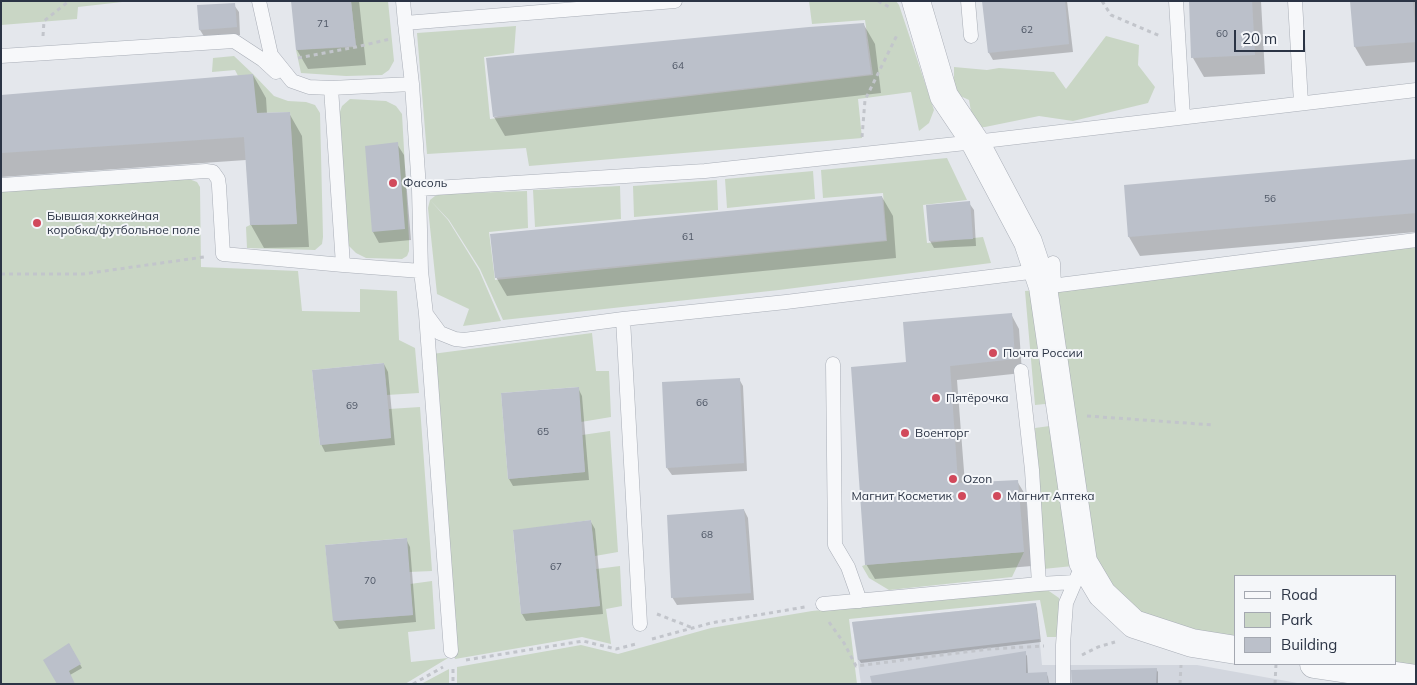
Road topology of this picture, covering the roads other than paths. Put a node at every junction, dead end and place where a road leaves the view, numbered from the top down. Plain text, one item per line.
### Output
1 (259, 1) edge
2 (403, 1) edge
3 (676, 1) edge
4 (916, 1) edge
5 (968, 1) edge
6 (1176, 1) edge
7 (1295, 1) edge
8 (404, 23) junction
9 (971, 36) dead end
10 (1, 56) edge
11 (292, 81) junction
12 (412, 84) junction
13 (331, 88) junction
14 (1416, 90) edge
15 (1301, 103) junction
16 (1183, 117) junction
17 (975, 142) junction
18 (1, 185) edge
19 (419, 189) junction
20 (1416, 240) edge
21 (343, 265) junction
22 (421, 271) junction
23 (1047, 277) junction
24 (426, 314) junction
25 (623, 319) junction
26 (464, 340) junction
27 (428, 344) junction
28 (833, 364) dead end
29 (1021, 371) dead end
30 (1079, 572) junction
31 (1039, 584) junction
32 (860, 600) junction
33 (823, 604) dead end
34 (640, 624) dead end
35 (1234, 650) edge
36 (451, 651) dead end
37 (1321, 665) edge
38 (1416, 679) edge
39 (1063, 684) edge

1 - 11 lane
2 - 8 lane
3 - 8 lane
4 - 17 street
5 - 9 lane
6 - 16 lane
7 - 15 lane
8 - 12 lane
10 - 11 lane
11 - 13 lane
12 - 13 lane
12 - 19 lane
13 - 21 lane
14 - 15 lane
15 - 16 lane
16 - 17 lane
17 - 19 lane
17 - 23 street
18 - 21 lane
19 - 22 lane
20 - 23 lane
21 - 22 lane
22 - 24 lane
23 - 25 lane
23 - 30 street
24 - 26 lane
24 - 27 lane
25 - 26 lane
25 - 34 lane
26 - 27 lane
27 - 36 lane
28 - 32 lane
29 - 31 lane
30 - 31 lane
30 - 35 street
30 - 39 lane
31 - 32 lane
32 - 33 lane
37 - 38 street

